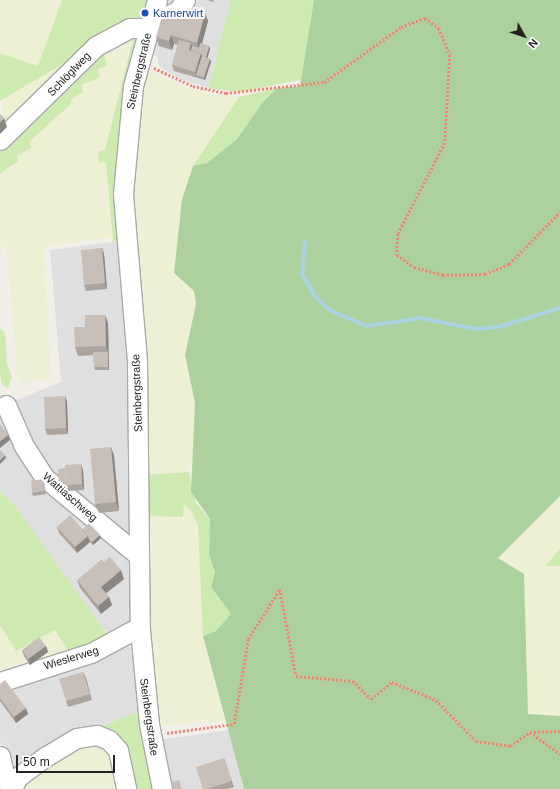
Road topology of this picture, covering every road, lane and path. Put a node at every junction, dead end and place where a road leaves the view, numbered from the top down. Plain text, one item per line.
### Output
1 (157, 0) edge
2 (185, 0) edge
3 (150, 25) junction
4 (140, 60) junction
5 (0, 140) edge
6 (560, 212) edge
7 (6, 405) dead end
8 (138, 555) junction
9 (140, 627) junction
10 (0, 682) edge
11 (560, 731) edge
12 (530, 732) junction
13 (150, 735) junction
14 (560, 754) edge
15 (0, 756) edge
16 (9, 782) edge
17 (126, 789) edge
18 (162, 789) edge

1 - 3 street, Steinbergstraße
2 - 3 street
3 - 4 street, Steinbergstraße
3 - 5 street, Schlöglweg
4 - 6 path
4 - 8 street, Steinbergstraße
7 - 8 street, Wattiaschweg
8 - 9 street, Steinbergstraße
9 - 10 street, Wieslerweg
9 - 13 street, Steinbergstraße
11 - 12 path
12 - 13 path
12 - 14 path
13 - 18 street, Steinbergstraße
15 - 16 street
16 - 17 street

